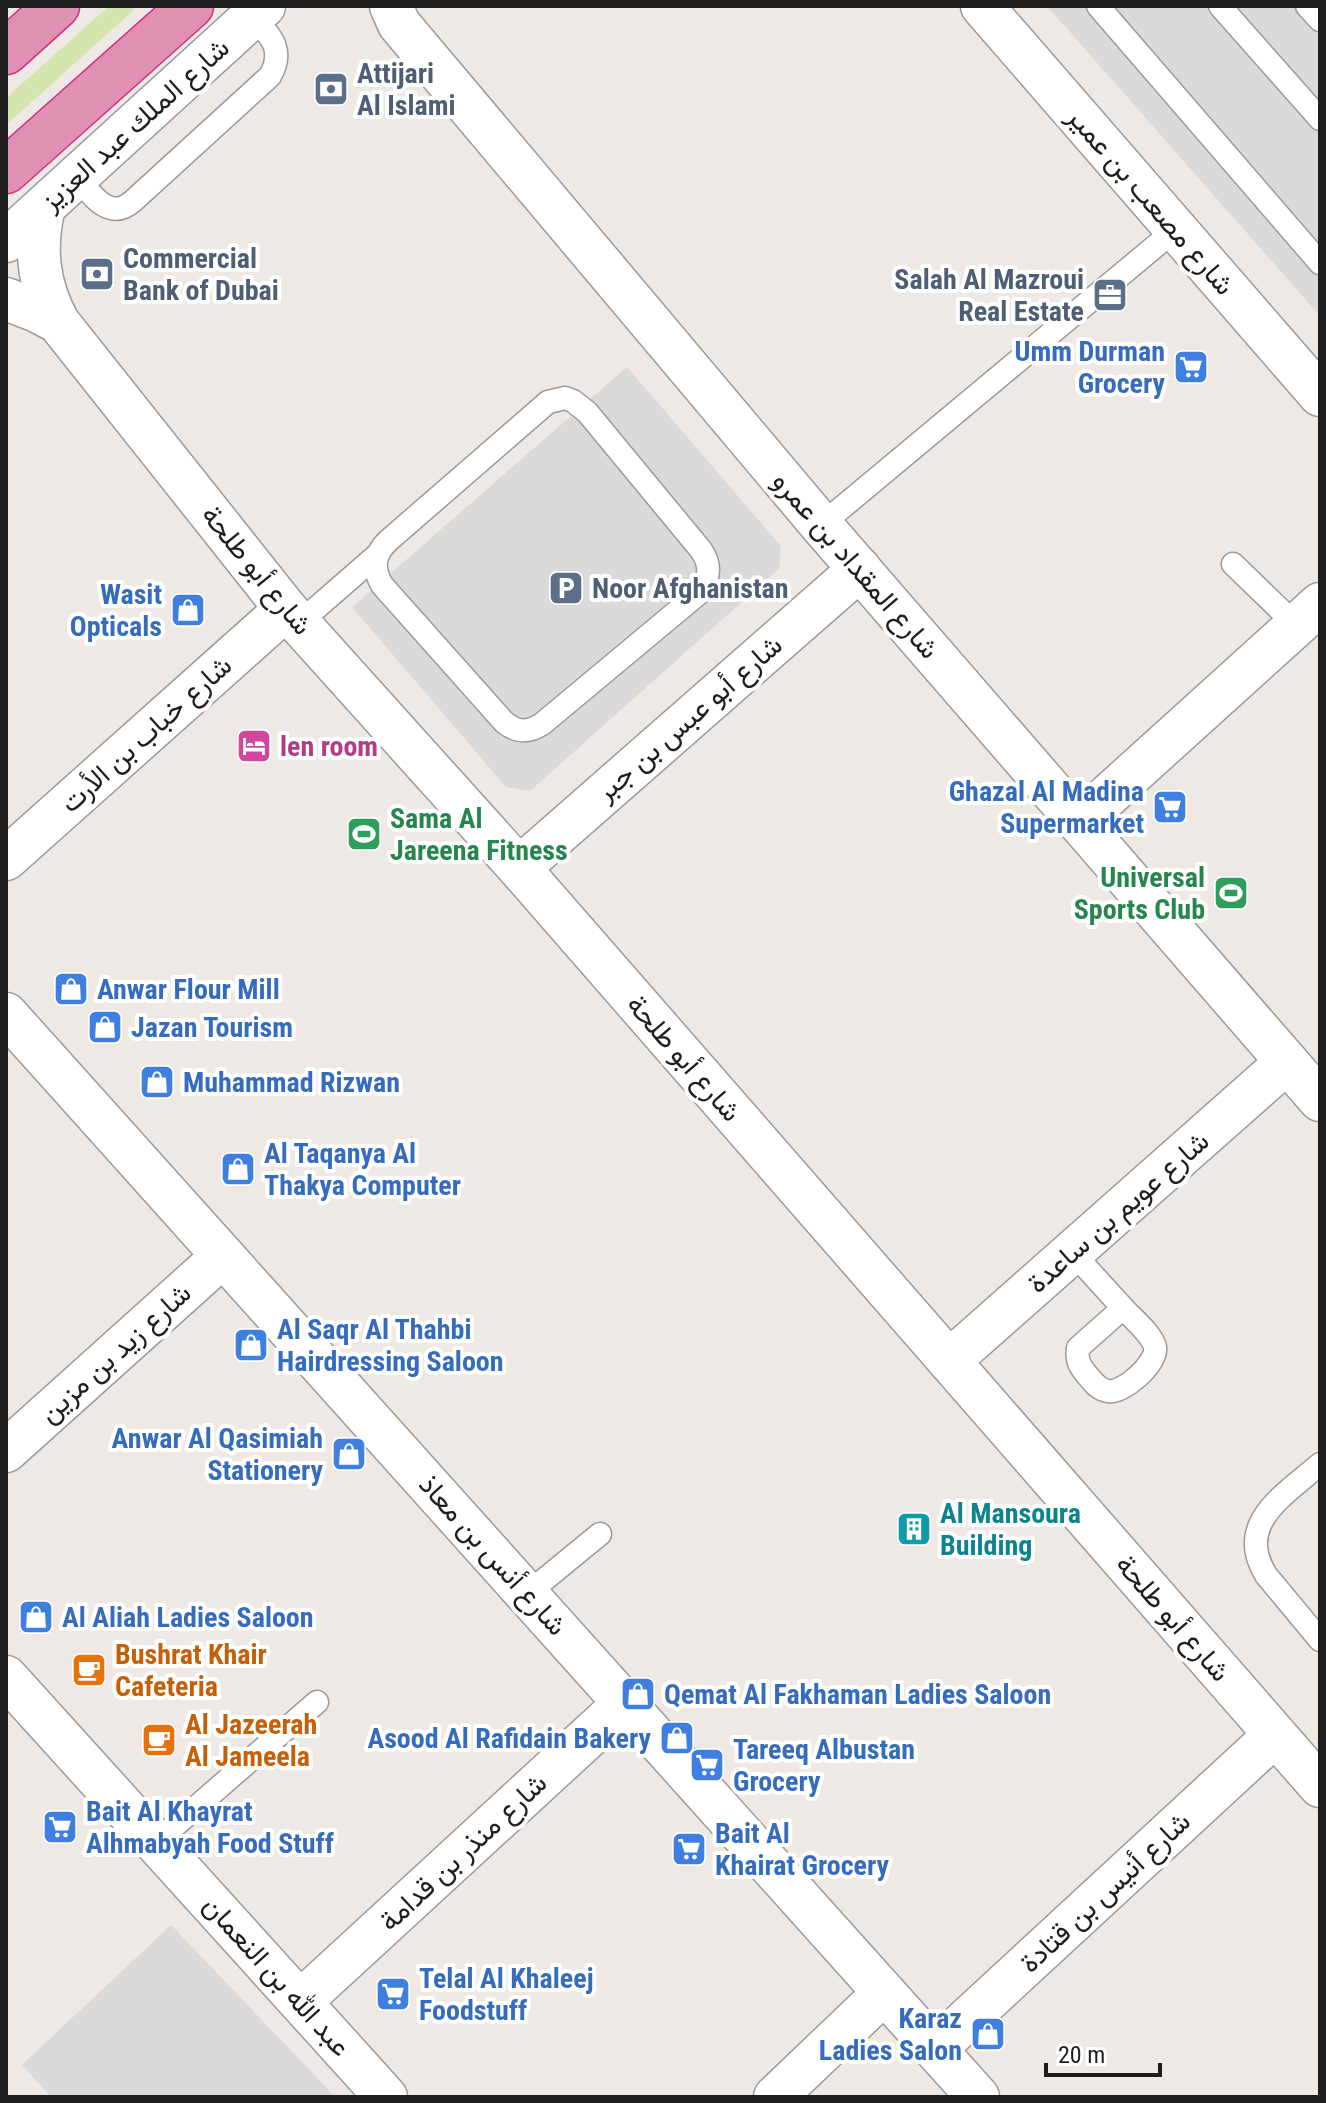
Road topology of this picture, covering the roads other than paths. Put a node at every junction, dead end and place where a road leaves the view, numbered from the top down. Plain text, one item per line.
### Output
1 (57, 6) edge
2 (191, 6) edge
3 (982, 6) edge
4 (1098, 6) edge
5 (1220, 6) edge
6 (1307, 6) edge
7 (258, 11) edge
8 (384, 12) edge
9 (1320, 20) edge
10 (6, 52) edge
11 (1320, 119) edge
12 (6, 171) edge
13 (77, 177) junction
14 (44, 207) junction
15 (1176, 229) junction
16 (6, 241) edge
17 (1320, 263) edge
18 (6, 299) edge
19 (58, 322) junction
20 (1320, 395) edge
21 (821, 525) junction
22 (376, 556) junction
23 (1233, 564) dead end
24 (860, 569) junction
25 (1308, 614) edge
26 (293, 616) junction
27 (1079, 822) junction
28 (6, 859) edge
29 (519, 868) junction
30 (6, 1014) edge
31 (1287, 1062) junction
32 (1320, 1100) edge
33 (1072, 1252) junction
34 (223, 1256) junction
35 (1123, 1308) dead end
36 (949, 1361) junction
37 (6, 1451) edge
38 (1320, 1464) edge
39 (600, 1534) dead end
40 (528, 1593) junction
41 (1320, 1640) edge
42 (6, 1677) edge
43 (317, 1702) dead end
44 (625, 1703) junction
45 (1275, 1735) junction
46 (1320, 1786) edge
47 (156, 1842) junction
48 (884, 1993) junction
49 (301, 2001) junction
50 (935, 2049) junction
51 (386, 2097) edge
52 (775, 2097) edge
53 (978, 2097) edge

1 - 10 highway
2 - 12 highway, شارع الملك عبد العزيز
3 - 15 street, شارع مصعب بن عمير
4 - 17 lane
5 - 11 lane
6 - 9 lane
7 - 13 street, شارع الملك عبد العزيز
7 - 13 lane
8 - 21 street, شارع المقداد بن عمرو
13 - 14 street, شارع الملك عبد العزيز
14 - 16 street, شارع الملك عبد العزيز
14 - 19 street, شارع أبو طلحة
15 - 20 street, شارع مصعب بن عمير
15 - 21 lane
18 - 19 street, شارع أبو طلحة
19 - 26 street, شارع أبو طلحة
21 - 24 street, شارع المقداد بن عمرو
22 - 22 lane
22 - 26 lane
23 - 25 lane
24 - 27 street, شارع المقداد بن عمرو
24 - 29 street, شارع أبو عبس بن جبر
25 - 27 street
26 - 28 street, شارع خباب بن الأرت
26 - 29 street, شارع أبو طلحة
27 - 31 street, شارع المقداد بن عمرو
29 - 36 street, شارع أبو طلحة
30 - 34 street, شارع أنس بن معاذ
31 - 32 street, شارع المقداد بن عمرو
31 - 33 street, شارع عويم بن ساعدة
33 - 35 lane
33 - 36 street, شارع عويم بن ساعدة
34 - 37 street, شارع زيد بن مزين
34 - 40 street, شارع أنس بن معاذ
36 - 45 street, شارع أبو طلحة
38 - 41 lane
39 - 40 lane
40 - 44 street, شارع أنس بن معاذ
42 - 47 street, عبد الله بن النعمان
43 - 47 lane
44 - 48 street, شارع أنس بن معاذ
44 - 49 street, شارع منذر بن قدامة
45 - 46 street, شارع أبو طلحة
45 - 50 street, شارع أنيس بن قتادة
47 - 49 street, عبد الله بن النعمان
48 - 50 street, شارع أنس بن معاذ
48 - 52 street
49 - 51 street, عبد الله بن النعمان
50 - 53 street, شارع أنس بن معاذ

